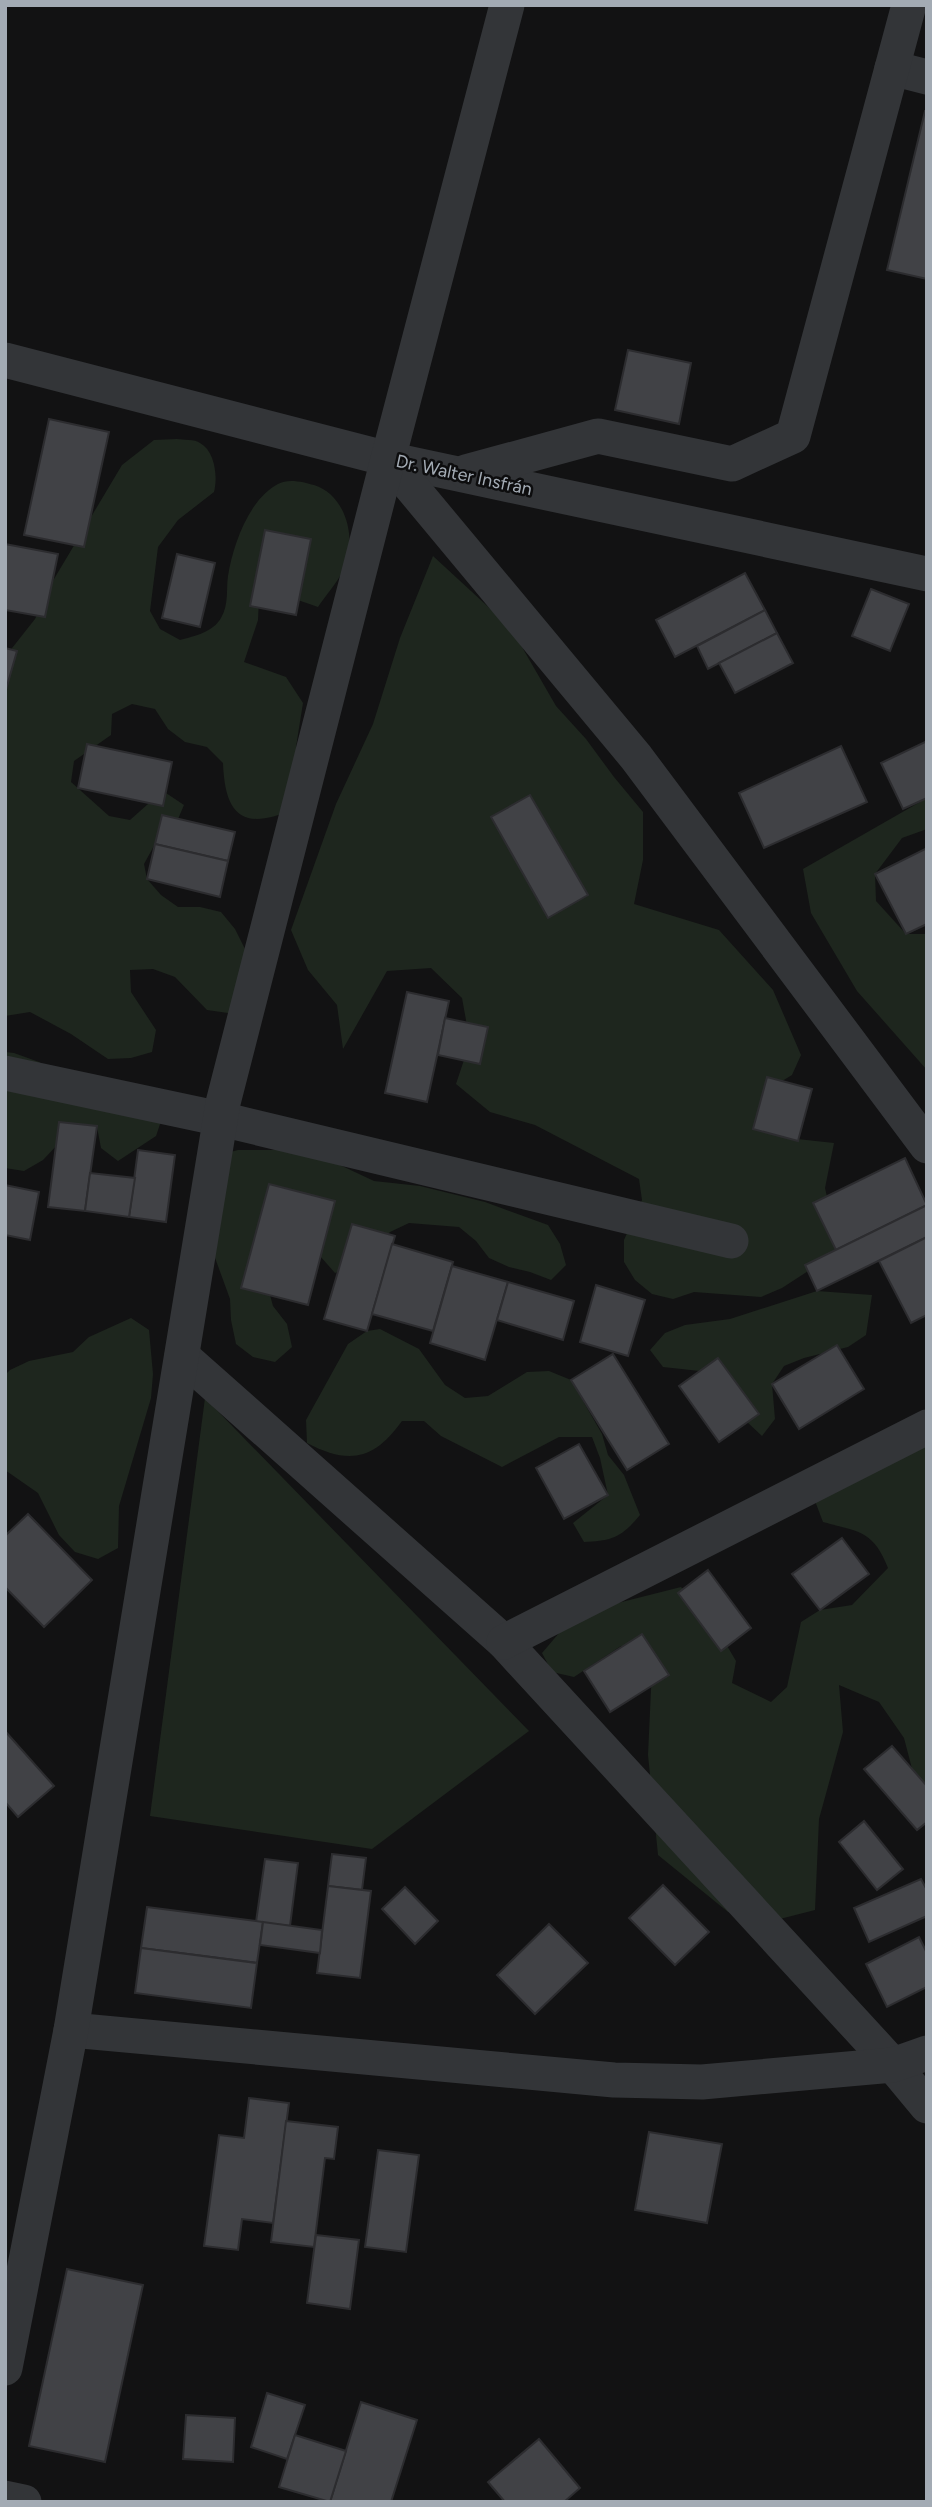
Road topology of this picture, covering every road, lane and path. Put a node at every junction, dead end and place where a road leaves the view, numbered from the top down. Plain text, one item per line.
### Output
1 (507, 5) edge
2 (909, 5) edge
3 (892, 68) junction
4 (927, 77) edge
5 (5, 360) edge
6 (388, 459) junction
7 (460, 474) junction
8 (927, 574) edge
9 (5, 1073) edge
10 (221, 1119) junction
11 (927, 1146) edge
12 (731, 1241) dead end
13 (182, 1356) junction
14 (927, 1427) edge
15 (504, 1642) junction
16 (71, 2030) junction
17 (927, 2053) edge
18 (893, 2065) junction
19 (927, 2106) edge
20 (5, 2368) edge
21 (5, 2498) edge
22 (24, 2502) edge

1 - 6 street
2 - 3 street
3 - 4 street
3 - 7 street
5 - 6 street, Dr. Walter Insfrán
6 - 7 street, Dr. Walter Insfrán
6 - 10 street
6 - 11 street
7 - 8 street, Dr. Walter Insfrán
9 - 10 street
10 - 12 street
10 - 13 street
13 - 15 street
13 - 16 street
14 - 15 street
15 - 18 street
16 - 18 street
16 - 20 street
17 - 18 street
18 - 19 street
21 - 22 street

